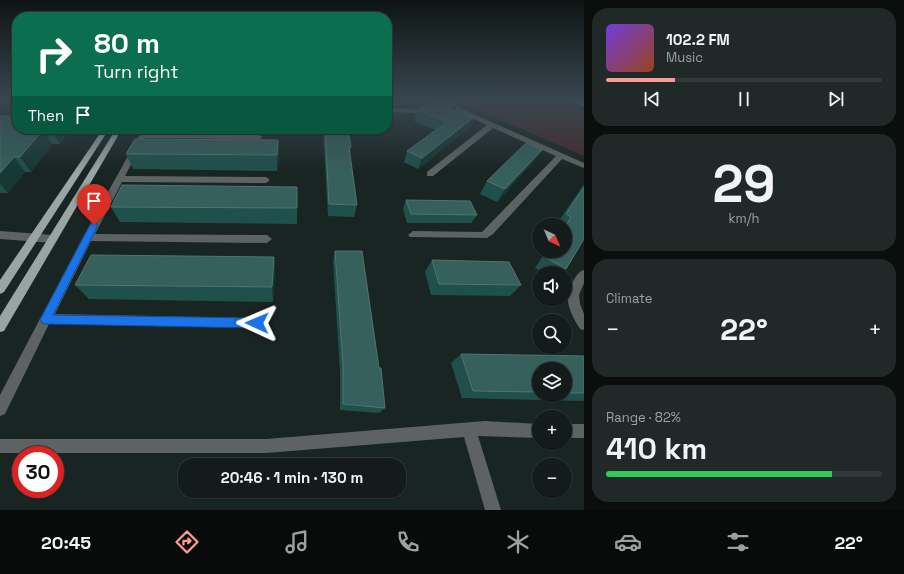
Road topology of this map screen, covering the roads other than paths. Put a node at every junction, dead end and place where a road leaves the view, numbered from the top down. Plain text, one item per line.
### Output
1 (489, 124) edge
2 (492, 125) junction
3 (103, 134) edge
4 (117, 134) edge
5 (143, 134) edge
6 (190, 134) edge
7 (259, 137) dead end
8 (560, 155) junction
9 (584, 166) edge
10 (430, 174) dead end
11 (119, 179) junction
12 (266, 180) dead end
13 (0, 235) edge
14 (413, 235) dead end
15 (88, 237) junction
16 (34, 238) junction
17 (53, 239) junction
18 (267, 239) dead end
19 (584, 274) edge
20 (0, 289) edge
21 (46, 319) junction
22 (257, 323) dead end
23 (584, 325) edge
24 (0, 327) edge
25 (0, 409) edge
26 (469, 429) junction
27 (532, 431) edge
28 (572, 431) edge
29 (584, 431) edge
30 (0, 446) edge
31 (493, 510) edge

1 - 2 street
2 - 8 street
2 - 10 street
3 - 16 main road
4 - 17 main road
5 - 11 street
6 - 7 street
8 - 9 street
8 - 14 street
11 - 12 street
11 - 15 street
13 - 16 street
15 - 18 street
15 - 21 street
16 - 17 street
16 - 20 main road
17 - 24 main road
19 - 23 street
21 - 22 street
21 - 25 street
26 - 27 street
26 - 30 street
26 - 31 street
28 - 29 street

